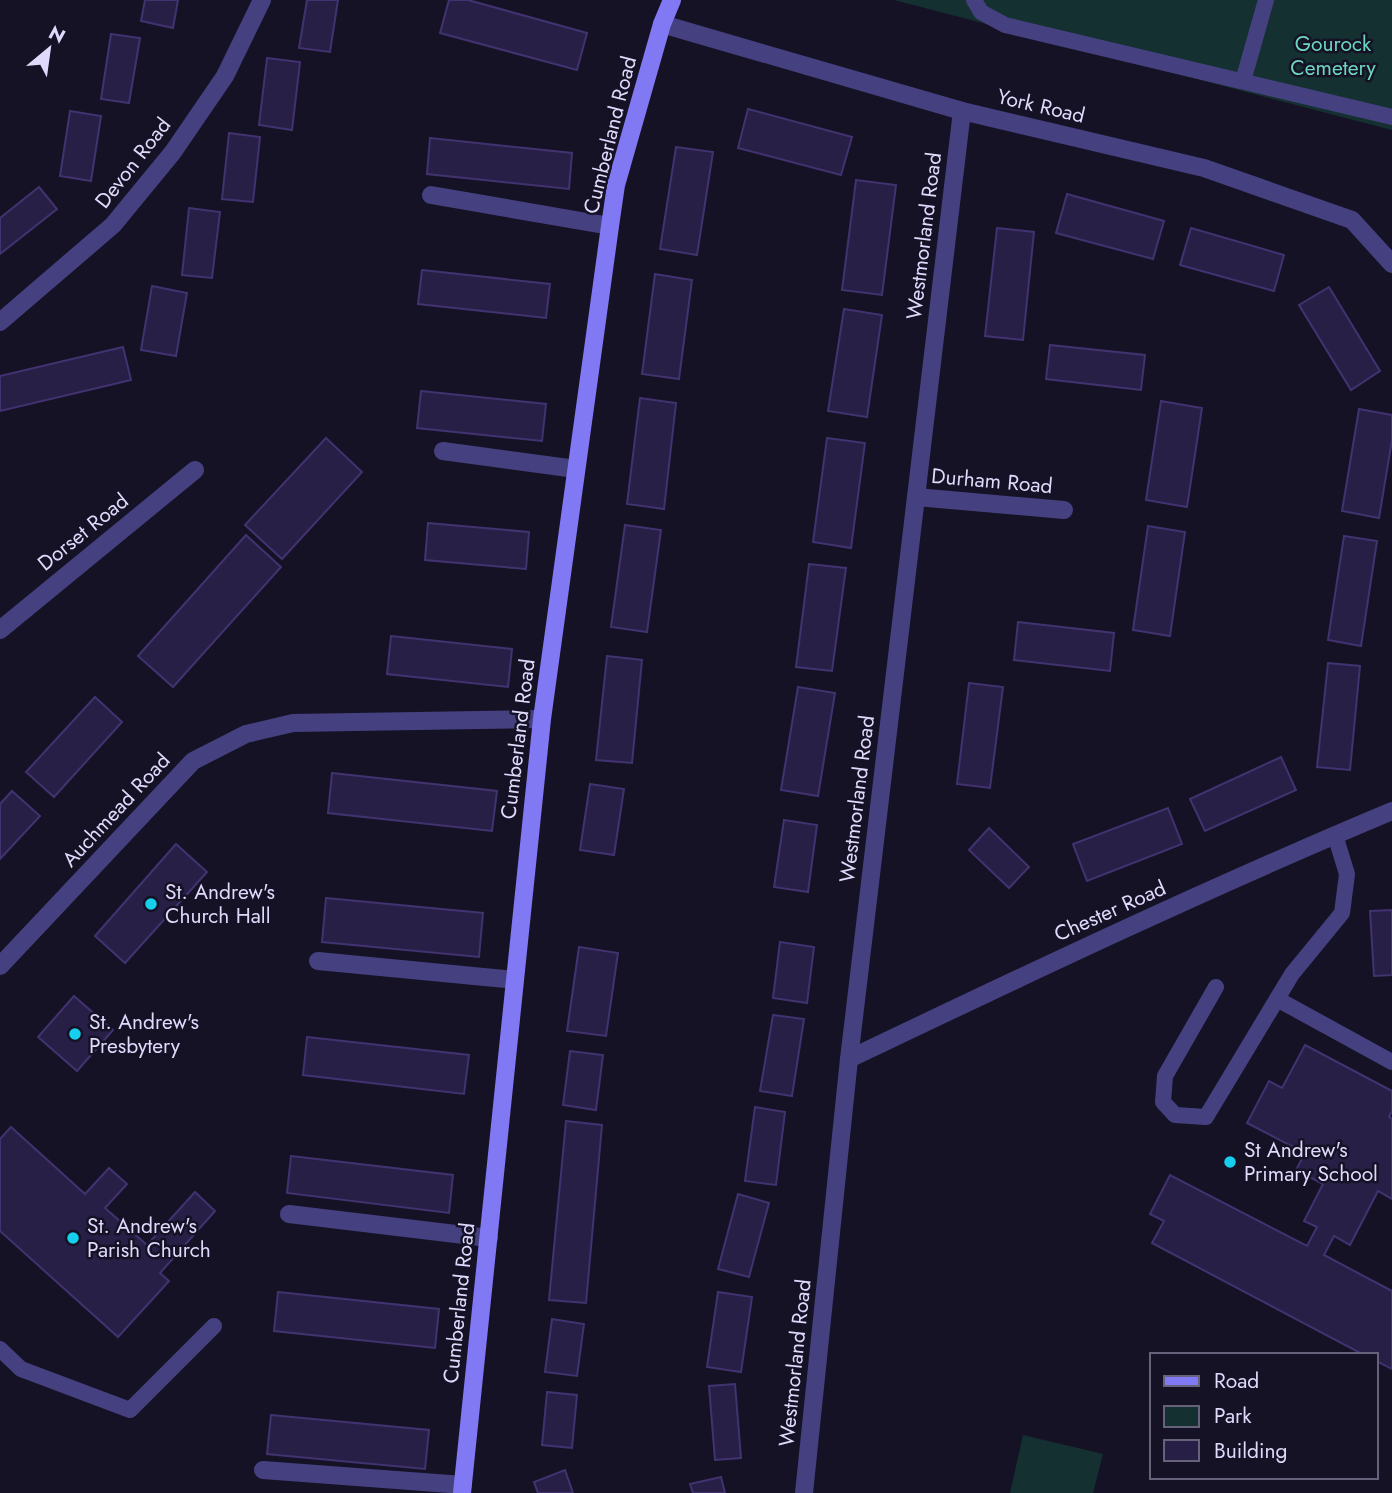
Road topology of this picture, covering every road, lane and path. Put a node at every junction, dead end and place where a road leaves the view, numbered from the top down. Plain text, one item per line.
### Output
1 (262, 0) edge
2 (672, 0) edge
3 (974, 0) edge
4 (1266, 0) edge
5 (662, 24) junction
6 (1243, 81) junction
7 (962, 111) junction
8 (1392, 117) edge
9 (431, 195) dead end
10 (610, 226) junction
11 (1392, 264) edge
12 (0, 322) edge
13 (443, 451) dead end
14 (576, 469) junction
15 (195, 470) dead end
16 (916, 497) junction
17 (1064, 510) dead end
18 (0, 630) edge
19 (542, 719) junction
20 (1392, 811) edge
21 (1335, 835) junction
22 (318, 961) dead end
23 (0, 966) edge
24 (515, 980) junction
25 (1216, 987) dead end
26 (1277, 999) junction
27 (849, 1059) junction
28 (1392, 1062) edge
29 (289, 1214) dead end
30 (489, 1238) junction
31 (214, 1326) dead end
32 (0, 1349) edge
33 (263, 1470) dead end
34 (463, 1489) edge
35 (804, 1493) edge

1 - 12 street, Devon Road
2 - 5 street, Cumberland Road
3 - 6 lane
4 - 6 lane
5 - 7 street, York Road
5 - 10 street, Cumberland Road
6 - 8 lane
7 - 11 street, York Road
7 - 16 street, Westmorland Road
9 - 10 street
10 - 14 street, Cumberland Road
13 - 14 street
14 - 19 street, Cumberland Road
15 - 18 street, Dorset Road
16 - 17 street, Durham Road
16 - 27 street, Westmorland Road
19 - 23 street, Auchmead Road
19 - 24 street, Cumberland Road
20 - 21 street, Chester Road
21 - 26 lane
21 - 27 street, Chester Road
22 - 24 street
24 - 30 street, Cumberland Road
25 - 26 lane
26 - 28 lane
27 - 35 street, Westmorland Road
29 - 30 street
30 - 34 street, Cumberland Road
31 - 32 lane
33 - 34 street

